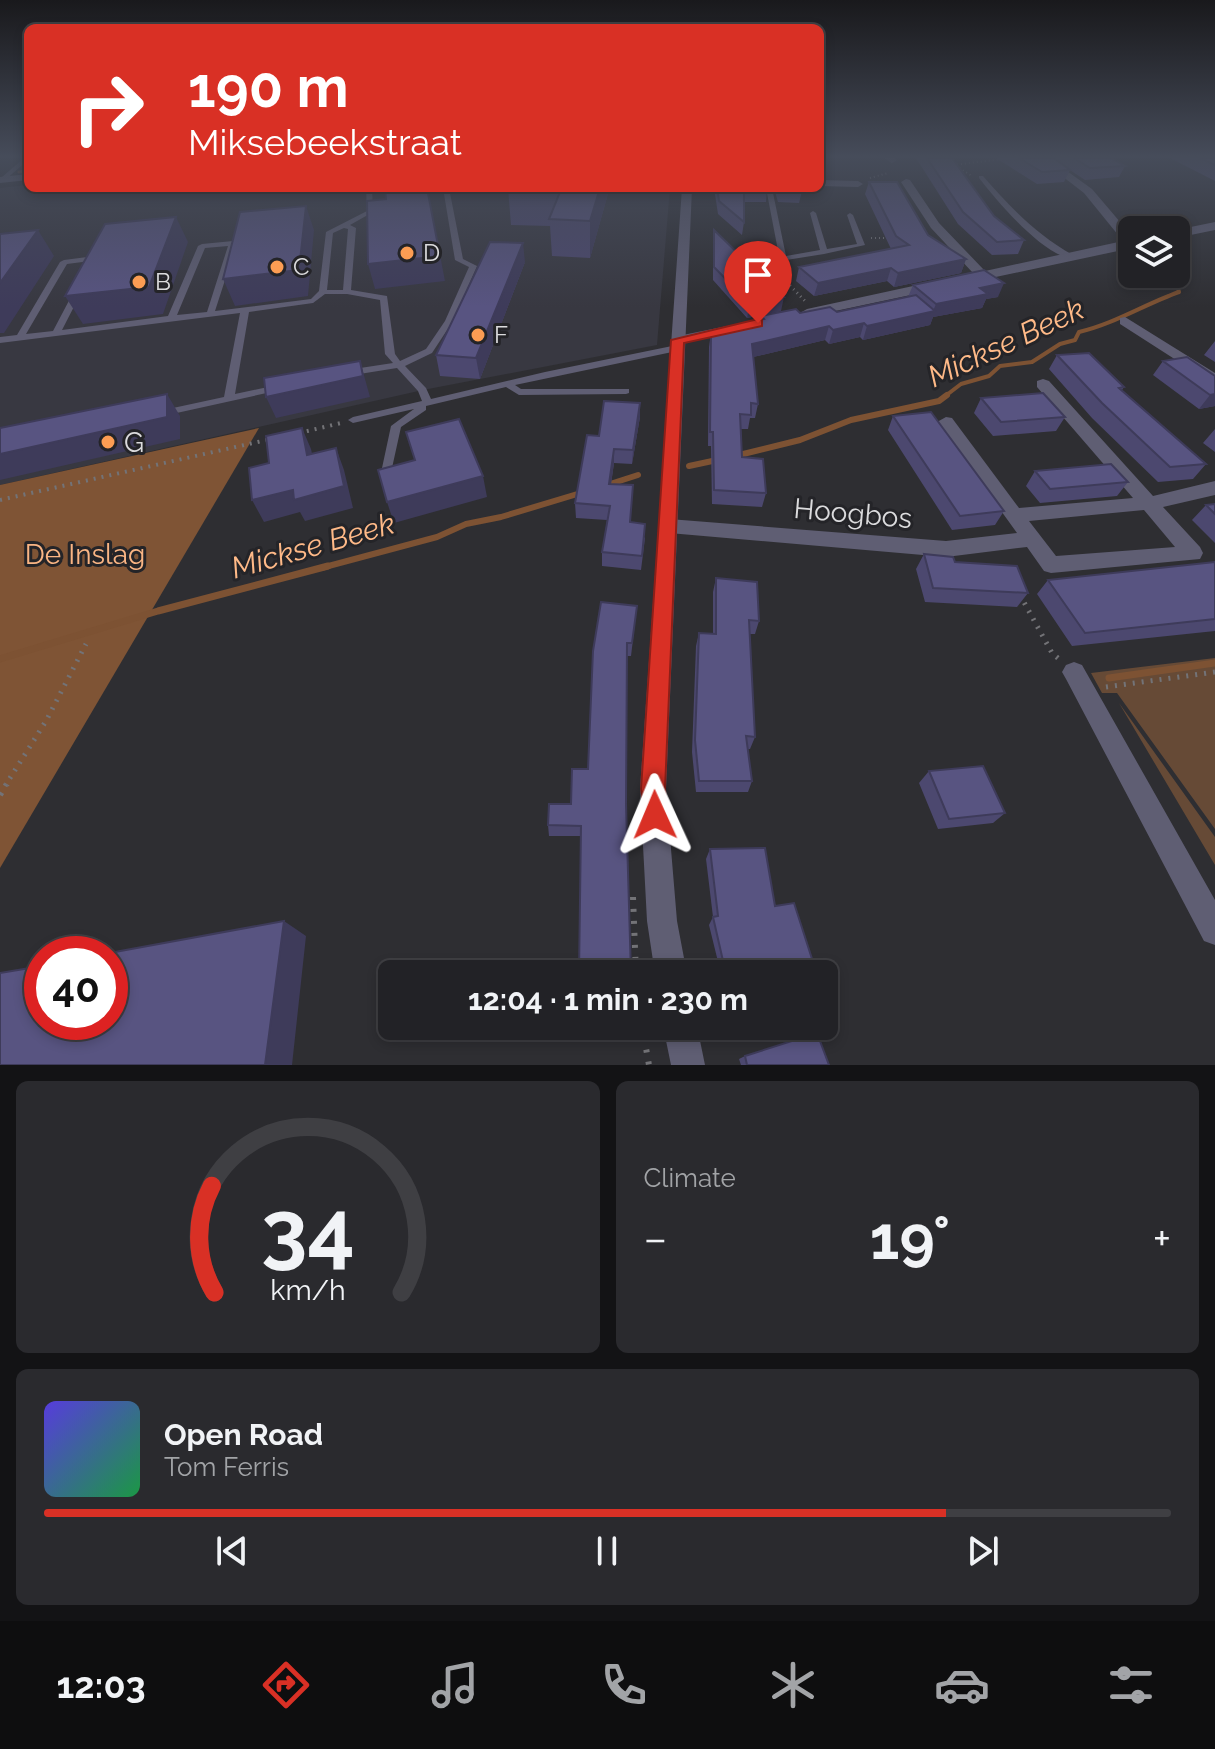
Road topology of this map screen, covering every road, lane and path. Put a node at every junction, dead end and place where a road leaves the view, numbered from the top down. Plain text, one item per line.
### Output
1 (370, 208) edge
2 (450, 208) edge
3 (686, 208) edge
4 (773, 208) edge
5 (923, 208) edge
6 (1006, 208) edge
7 (1102, 208) edge
8 (813, 213) dead end
9 (850, 215) dead end
10 (343, 226) junction
11 (1215, 226) edge
12 (1118, 227) edge
13 (1190, 231) edge
14 (858, 237) junction
15 (903, 239) edge
16 (1118, 247) edge
17 (824, 252) junction
18 (1070, 257) junction
19 (783, 259) junction
20 (89, 270) edge
21 (982, 275) junction
22 (82, 283) edge
23 (323, 292) junction
24 (347, 292) junction
25 (245, 309) junction
26 (815, 311) junction
27 (210, 314) junction
28 (787, 317) edge
29 (172, 318) junction
30 (1125, 321) dead end
31 (758, 323) edge
32 (56, 333) junction
33 (20, 337) junction
34 (0, 340) edge
35 (677, 344) junction
36 (399, 365) junction
37 (329, 377) edge
38 (1215, 380) edge
39 (300, 383) edge
40 (508, 384) junction
41 (1043, 384) dead end
42 (626, 391) dead end
43 (229, 398) junction
44 (428, 403) junction
45 (153, 415) edge
46 (353, 420) joint
47 (946, 422) dead end
48 (299, 432) edge
49 (284, 436) edge
50 (387, 468) edge
51 (1215, 488) edge
52 (0, 500) edge
53 (1151, 503) junction
54 (1015, 515) junction
55 (669, 526) junction
56 (1032, 539) junction
57 (1015, 584) edge
58 (86, 644) dead end
59 (1215, 672) edge
60 (1078, 681) junction
61 (0, 795) edge
62 (1215, 930) edge
63 (669, 960) edge
64 (645, 1040) edge
65 (683, 1040) edge
66 (649, 1065) edge
67 (688, 1065) edge

1 - 10 lane
2 - 36 lane
3 - 35 street
4 - 19 lane
5 - 21 street
6 - 18 lane
7 - 12 street
8 - 17 lane
9 - 14 lane
10 - 23 lane
10 - 24 lane
11 - 13 street
14 - 15 path
14 - 17 lane
16 - 18 street
17 - 19 lane
18 - 21 street
19 - 26 path
20 - 33 lane
21 - 26 street
22 - 32 lane
23 - 24 lane
23 - 25 lane
24 - 36 lane
25 - 27 lane
25 - 43 lane
26 - 28 street
27 - 29 lane
27 - 29 lane
29 - 32 lane
30 - 38 street
31 - 35 street
32 - 33 lane
33 - 34 lane
35 - 40 lane
35 - 55 street
36 - 37 lane
36 - 44 lane
39 - 43 lane
40 - 42 lane
40 - 44 lane
41 - 53 street
43 - 45 lane
44 - 46 lane
44 - 50 lane
46 - 48 path
47 - 54 street
49 - 52 path
51 - 53 street
53 - 54 street
53 - 56 street
54 - 56 street
55 - 56 street, Hoogbos
55 - 63 street
57 - 60 path
58 - 61 path
59 - 60 path
60 - 62 street
64 - 66 path
65 - 67 street

